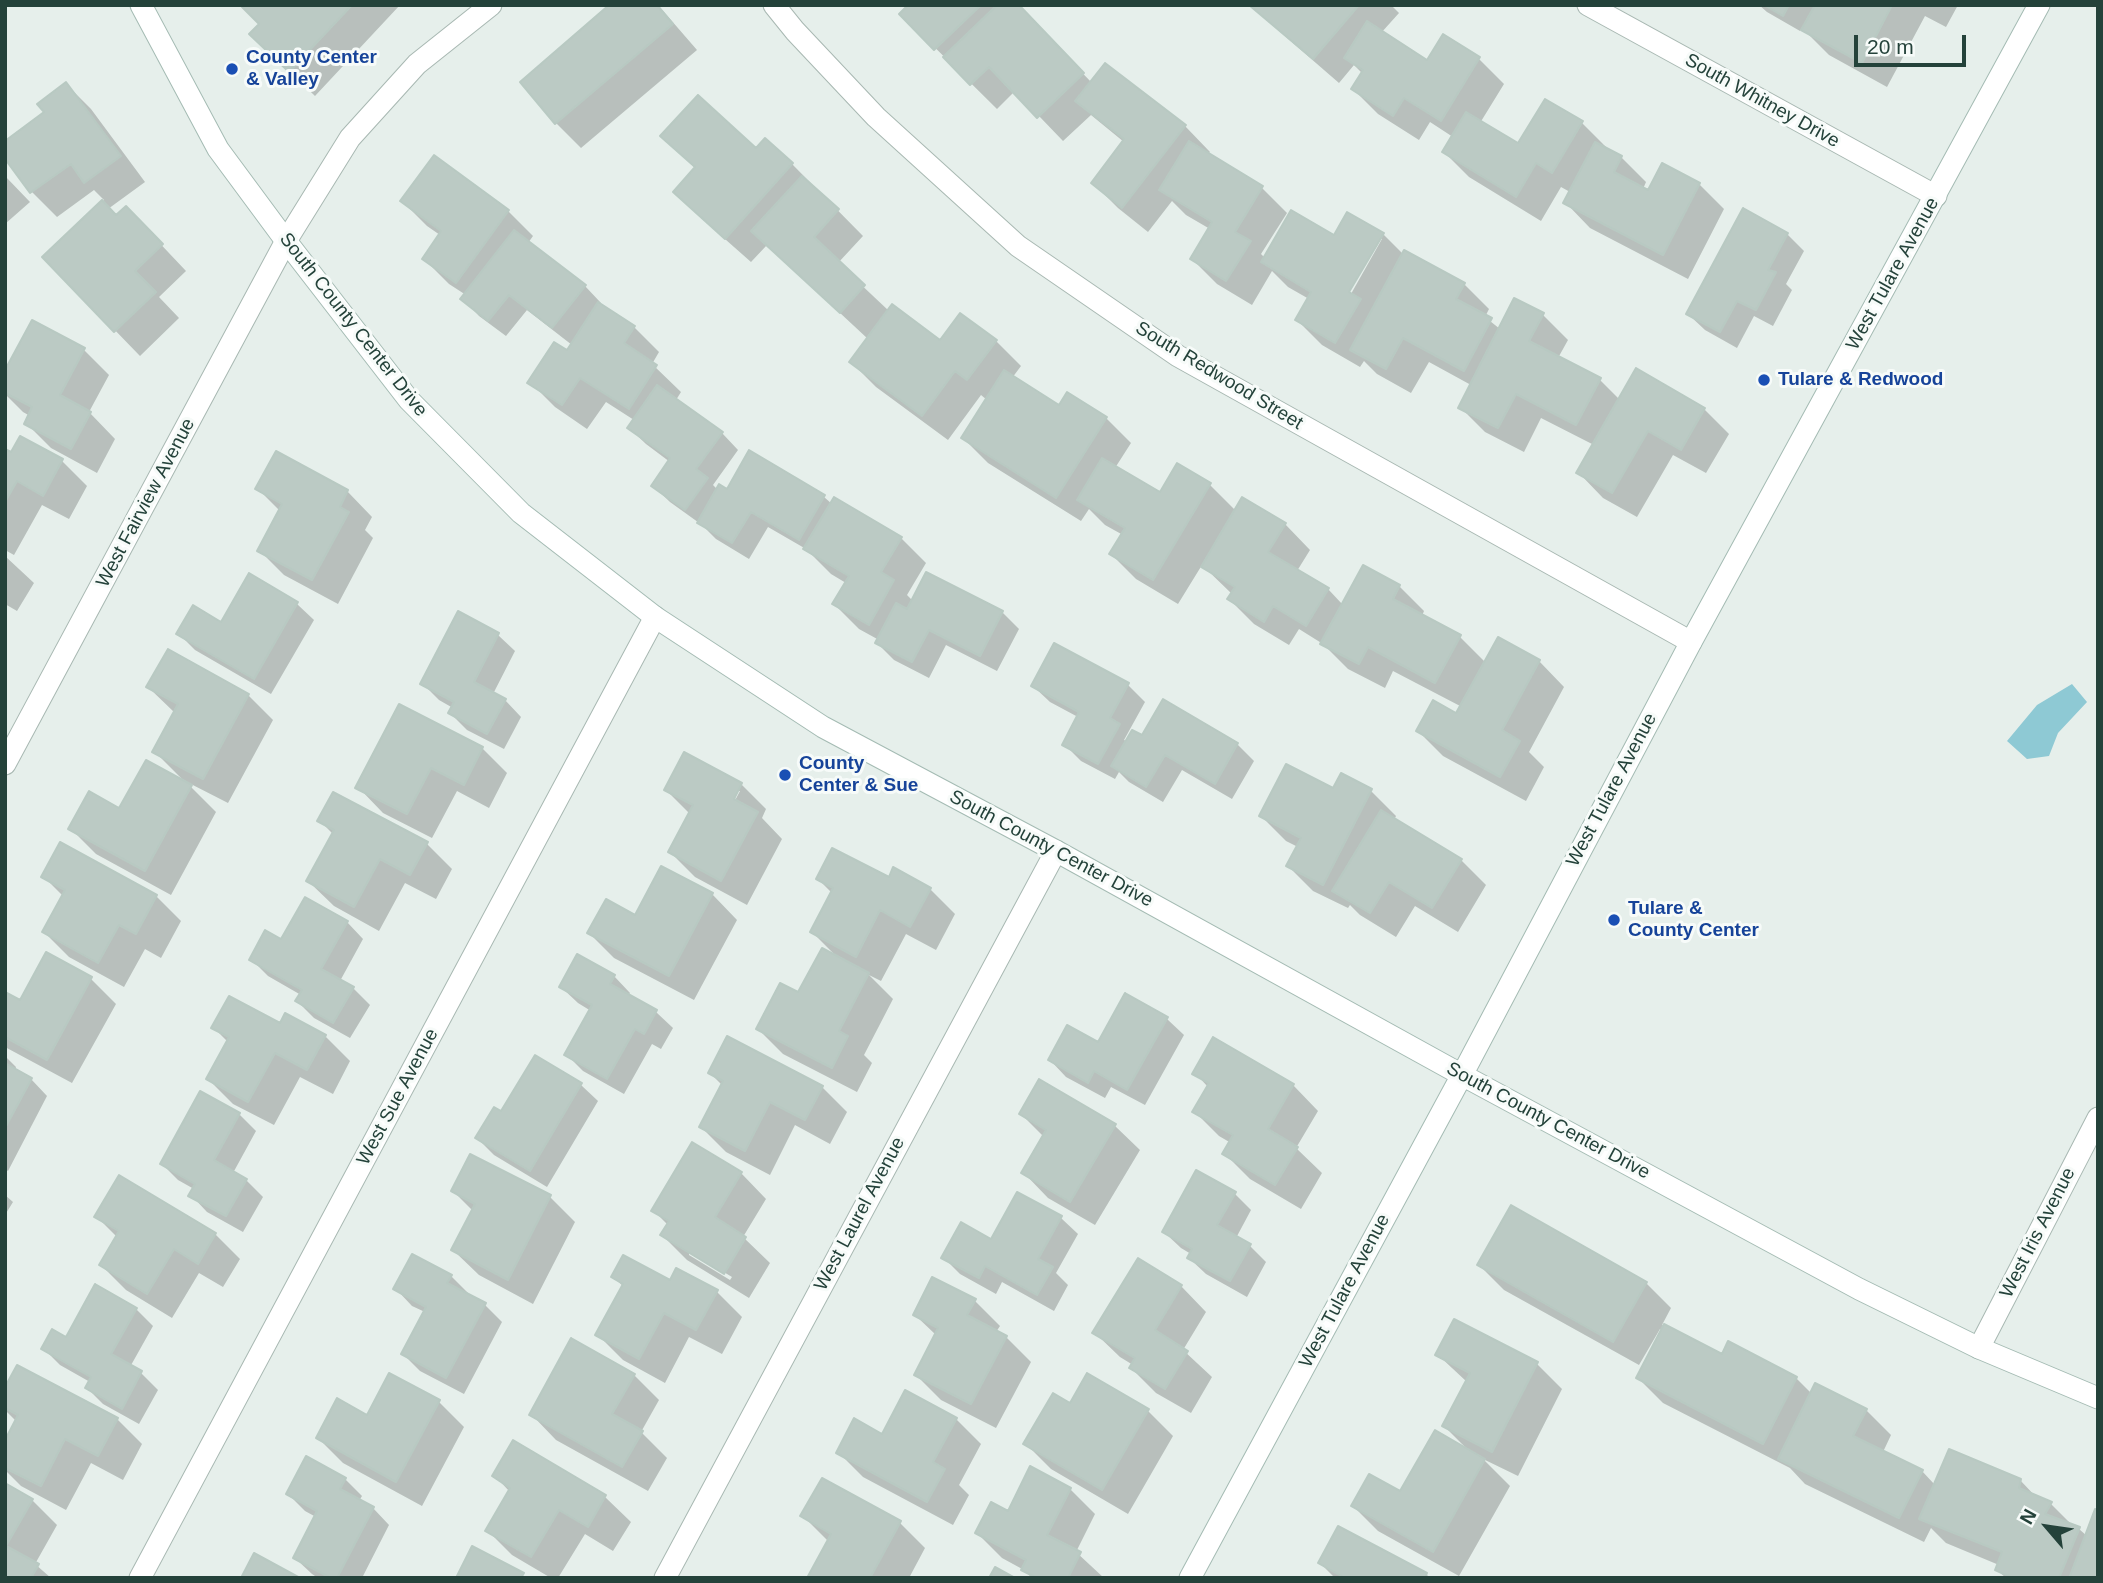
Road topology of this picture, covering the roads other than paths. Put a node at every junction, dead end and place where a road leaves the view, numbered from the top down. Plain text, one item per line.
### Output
1 (141, 5) edge
2 (491, 5) edge
3 (774, 5) edge
4 (1588, 5) edge
5 (2039, 5) edge
6 (1936, 196) junction
7 (286, 241) junction
8 (655, 617) junction
9 (1691, 642) junction
10 (5, 764) edge
11 (1056, 851) junction
12 (1462, 1075) junction
13 (2098, 1118) edge
14 (1979, 1348) junction
15 (2098, 1398) edge
16 (140, 1578) edge
17 (665, 1578) edge
18 (1190, 1578) edge

1 - 7 street, South County Center Drive
2 - 7 street, West Fairview Avenue
3 - 9 street, South Redwood Street
4 - 6 street, South Whitney Drive
5 - 6 street, West Tulare Avenue
6 - 9 street, West Tulare Avenue
7 - 8 street, South County Center Drive
7 - 10 street, West Fairview Avenue
8 - 11 street, South County Center Drive
8 - 16 street, West Sue Avenue
9 - 12 street, West Tulare Avenue
11 - 12 street, South County Center Drive
11 - 17 street, West Laurel Avenue
12 - 14 street, South County Center Drive
12 - 18 street, West Tulare Avenue
13 - 14 street, West Iris Avenue
14 - 15 street, South County Center Drive

